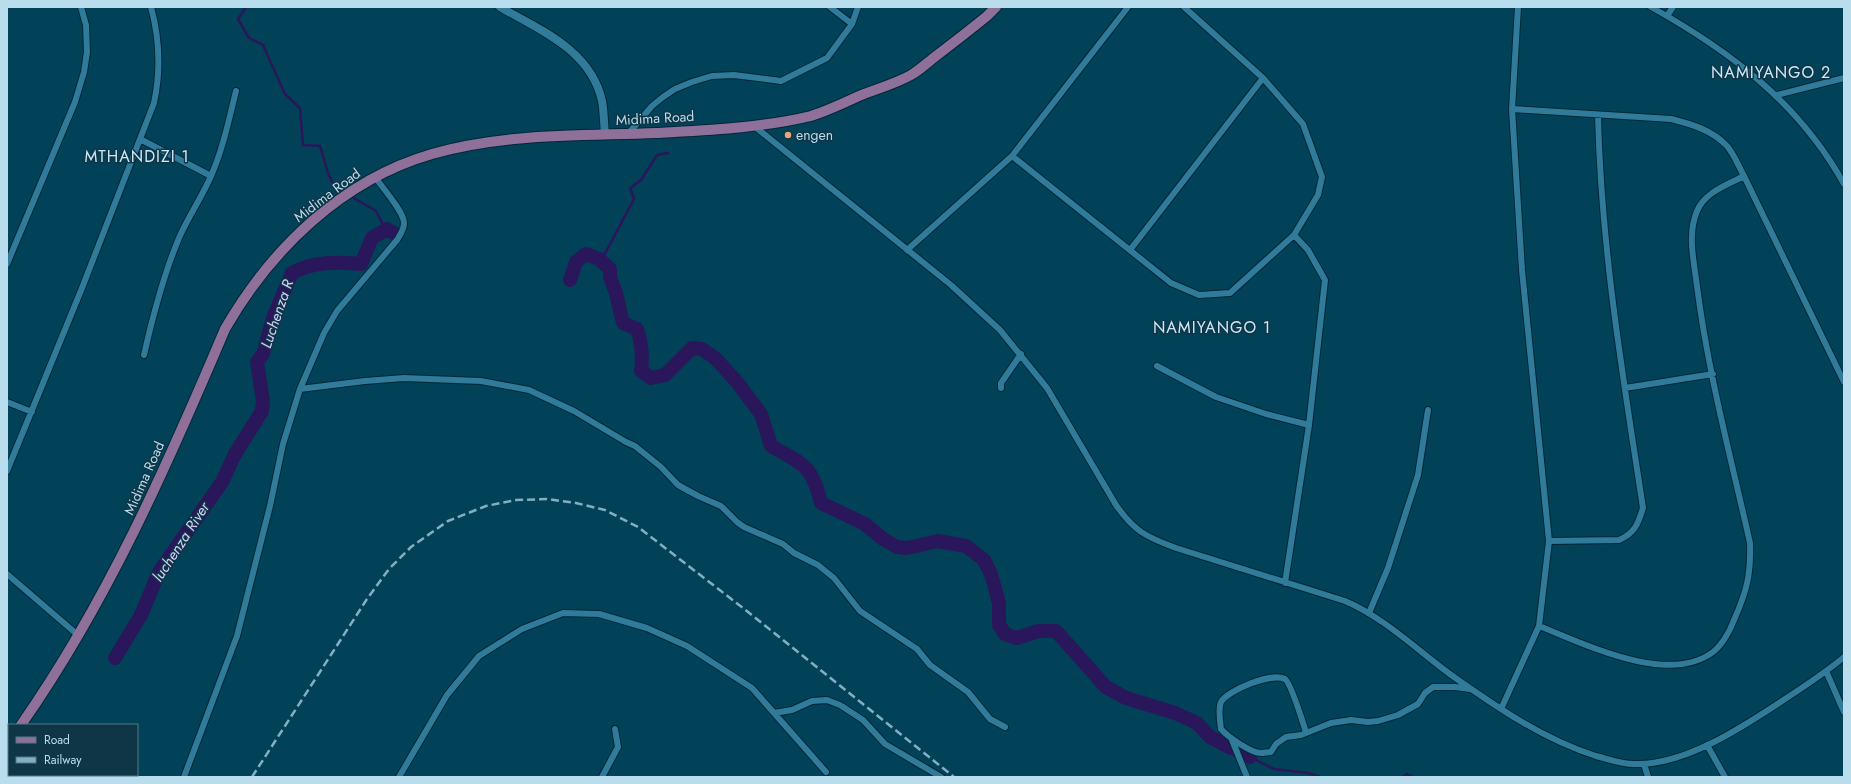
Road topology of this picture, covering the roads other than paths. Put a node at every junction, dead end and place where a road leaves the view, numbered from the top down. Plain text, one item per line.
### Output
1 (81, 7) edge
2 (151, 7) edge
3 (500, 7) edge
4 (830, 7) edge
5 (858, 7) edge
6 (996, 7) edge
7 (1128, 7) edge
8 (1184, 7) edge
9 (1518, 7) edge
10 (1651, 7) edge
11 (1673, 7) edge
12 (1667, 16) junction
13 (852, 24) junction
14 (1263, 78) junction
15 (1844, 78) edge
16 (236, 91) dead end
17 (1777, 95) junction
18 (1512, 109) junction
19 (1598, 114) junction
20 (754, 126) junction
21 (628, 134) junction
22 (605, 135) junction
23 (140, 139) junction
24 (1012, 156) junction
25 (211, 176) junction
26 (1744, 176) junction
27 (375, 177) junction
28 (1844, 184) edge
29 (1294, 235) junction
30 (908, 250) junction
31 (1130, 250) junction
32 (7, 264) edge
33 (1020, 354) junction
34 (144, 355) dead end
35 (1157, 366) dead end
36 (1713, 374) junction
37 (1844, 382) edge
38 (1001, 388) dead end
39 (1624, 388) junction
40 (300, 389) junction
41 (7, 402) edge
42 (1428, 410) dead end
43 (32, 412) junction
44 (1309, 425) junction
45 (7, 471) edge
46 (1549, 541) junction
47 (7, 574) edge
48 (1285, 583) junction
49 (1369, 613) junction
50 (1539, 626) junction
51 (79, 636) junction
52 (1844, 658) edge
53 (1826, 671) junction
54 (1472, 690) junction
55 (1501, 709) junction
56 (1844, 712) edge
57 (774, 713) junction
58 (22, 724) edge
59 (1005, 727) dead end
60 (615, 729) dead end
61 (1306, 732) junction
62 (1232, 740) junction
63 (1707, 745) junction
64 (1644, 764) junction
65 (826, 772) dead end
66 (184, 777) edge
67 (399, 777) edge
68 (602, 777) edge
69 (941, 777) edge
70 (1247, 777) edge
71 (1648, 777) edge
72 (1725, 777) edge

1 - 32 street
2 - 23 street
3 - 22 street
4 - 13 street
5 - 13 street
6 - 20 main road, Midima Road
7 - 24 street
8 - 14 street
9 - 18 street
10 - 12 street
11 - 12 street
12 - 17 street
13 - 21 street
14 - 29 street
14 - 31 street
15 - 17 street
16 - 25 street
17 - 28 street
18 - 19 street
18 - 46 street
19 - 26 street
19 - 39 street
20 - 21 main road, Midima Road
20 - 30 street
21 - 22 main road, Midima Road
22 - 27 main road, Midima Road
23 - 25 street
23 - 43 street
24 - 30 street
24 - 31 street
25 - 34 street
26 - 36 street
26 - 37 street
27 - 40 street
27 - 51 main road, Midima Road
29 - 31 street
29 - 44 street
30 - 33 street
33 - 38 street
33 - 48 street
35 - 44 street
36 - 39 street
36 - 50 street
39 - 46 street
40 - 59 street
40 - 66 street
41 - 43 street
42 - 49 street
43 - 45 street
44 - 48 street
46 - 50 street
47 - 51 street
48 - 49 street
49 - 54 street
50 - 55 street
51 - 58 main road, Midima Road
52 - 53 street
53 - 56 street
53 - 63 street
54 - 55 street
54 - 61 street
55 - 64 street
57 - 65 street
57 - 67 street
57 - 69 street
60 - 68 street
61 - 62 street
61 - 62 street
62 - 70 street
63 - 64 street
63 - 72 street
64 - 71 street

